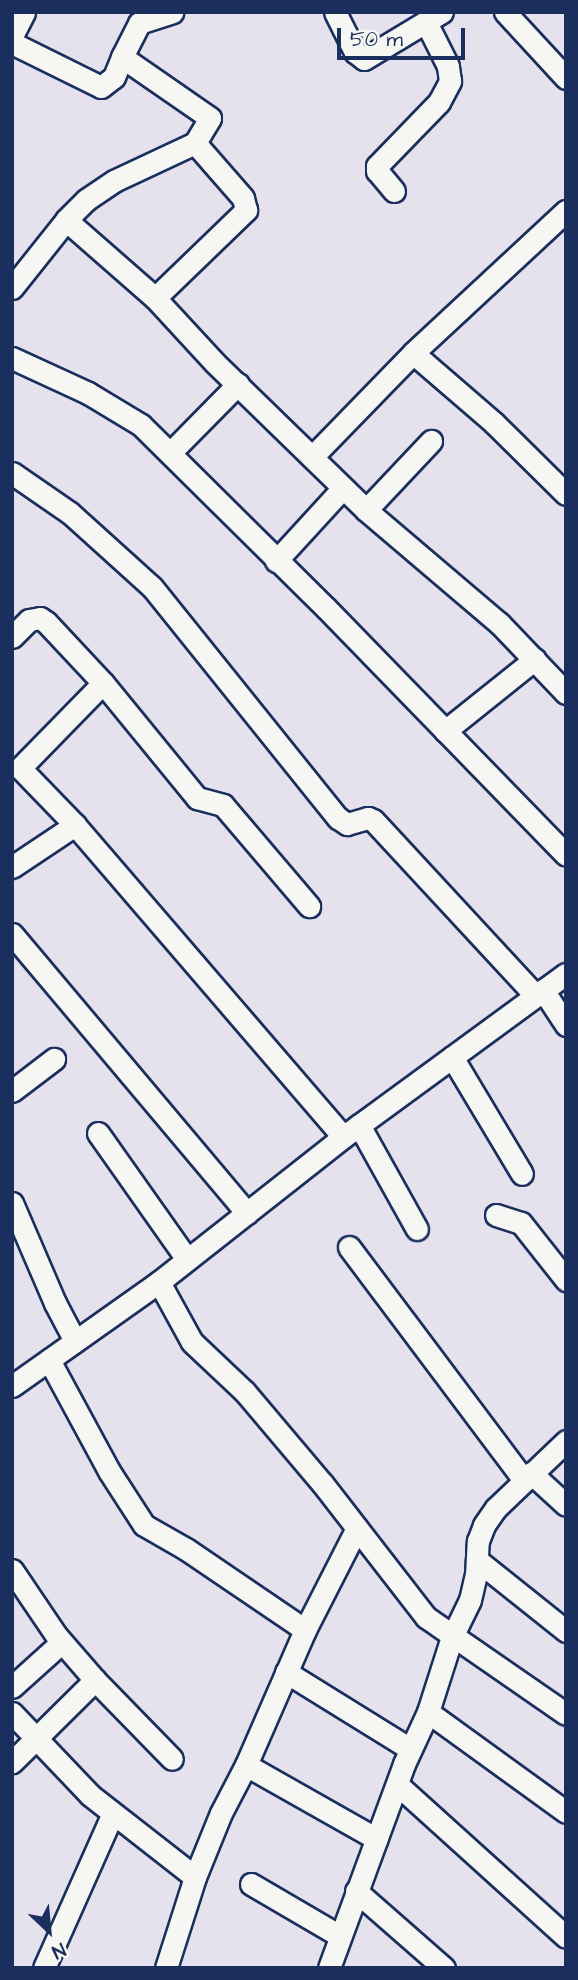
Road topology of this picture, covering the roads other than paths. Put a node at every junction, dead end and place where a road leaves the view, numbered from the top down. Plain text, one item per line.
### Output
1 (24, 12) edge
2 (172, 12) edge
3 (335, 12) edge
4 (505, 12) edge
5 (434, 17) edge
6 (12, 36) edge
7 (12, 43) edge
8 (122, 57) junction
9 (566, 78) edge
10 (195, 143) junction
11 (394, 191) dead end
12 (566, 211) edge
13 (66, 220) junction
14 (12, 288) edge
15 (155, 298) junction
16 (413, 353) junction
17 (12, 358) edge
18 (238, 384) junction
19 (431, 441) dead end
20 (170, 453) junction
21 (312, 457) junction
22 (12, 472) edge
23 (343, 488) junction
24 (566, 494) edge
25 (366, 510) junction
26 (276, 561) junction
27 (12, 637) edge
28 (535, 659) junction
29 (103, 683) junction
30 (566, 693) edge
31 (445, 731) junction
32 (15, 769) edge
33 (75, 825) junction
34 (566, 855) edge
35 (12, 867) edge
36 (309, 906) dead end
37 (12, 934) edge
38 (566, 974) edge
39 (540, 993) junction
40 (566, 1025) edge
41 (452, 1057) junction
42 (54, 1059) dead end
43 (12, 1091) edge
44 (351, 1131) junction
45 (98, 1133) dead end
46 (522, 1174) dead end
47 (12, 1203) edge
48 (247, 1213) junction
49 (496, 1215) dead end
50 (417, 1229) dead end
51 (349, 1247) dead end
52 (187, 1259) junction
53 (566, 1280) edge
54 (159, 1282) junction
55 (75, 1341) junction
56 (49, 1360) junction
57 (12, 1386) edge
58 (566, 1441) edge
59 (528, 1476) junction
60 (566, 1505) edge
61 (357, 1528) junction
62 (477, 1560) junction
63 (12, 1570) edge
64 (305, 1630) junction
65 (566, 1631) edge
66 (452, 1637) junction
67 (62, 1642) junction
68 (286, 1672) junction
69 (95, 1680) junction
70 (12, 1687) edge
71 (428, 1712) junction
72 (12, 1713) edge
73 (566, 1714) edge
74 (35, 1740) junction
75 (411, 1749) junction
76 (172, 1759) dead end
77 (12, 1762) edge
78 (246, 1765) junction
79 (399, 1786) junction
80 (566, 1812) edge
81 (112, 1815) junction
82 (377, 1839) junction
83 (195, 1877) junction
84 (251, 1884) dead end
85 (356, 1891) junction
86 (340, 1936) junction
87 (566, 1937) edge
88 (44, 1968) edge
89 (166, 1968) edge
90 (329, 1968) edge
91 (444, 1968) edge

1 - 6 street
2 - 8 street
3 - 5 street
4 - 9 street
5 - 11 street
7 - 8 street
8 - 10 street
10 - 13 street
10 - 15 street
12 - 16 street
13 - 14 street
13 - 15 street
15 - 18 street
16 - 21 street
16 - 24 street
17 - 20 street
18 - 20 street
18 - 21 street
19 - 25 street
20 - 26 street
21 - 23 street
22 - 39 street
23 - 25 street
23 - 26 street
25 - 28 street
26 - 31 street
27 - 29 street
28 - 30 street
28 - 31 street
29 - 32 street
29 - 36 street
31 - 34 street
32 - 33 street
33 - 35 street
33 - 44 street
37 - 48 street
38 - 39 street
39 - 40 street
39 - 41 street
41 - 44 street
41 - 46 street
42 - 43 street
44 - 48 street
44 - 50 street
45 - 52 street
47 - 55 street
48 - 52 street
49 - 53 street
51 - 59 street
52 - 54 street
54 - 55 street
54 - 61 street
55 - 56 street
56 - 57 street
56 - 64 street
58 - 59 street
59 - 60 street
59 - 62 street
61 - 64 street
61 - 66 street
62 - 65 street
62 - 66 street
63 - 67 street
64 - 68 street
66 - 71 street
66 - 73 street
67 - 69 street
67 - 70 street
68 - 75 street
68 - 78 street
69 - 74 street
69 - 76 street
71 - 75 street
71 - 80 street
72 - 74 street
74 - 77 street
74 - 81 street
75 - 79 street
78 - 82 street
78 - 83 street
79 - 82 street
79 - 87 street
81 - 83 street
81 - 88 street
82 - 85 street
83 - 89 street
84 - 86 street
85 - 86 street
85 - 91 street
86 - 90 street

